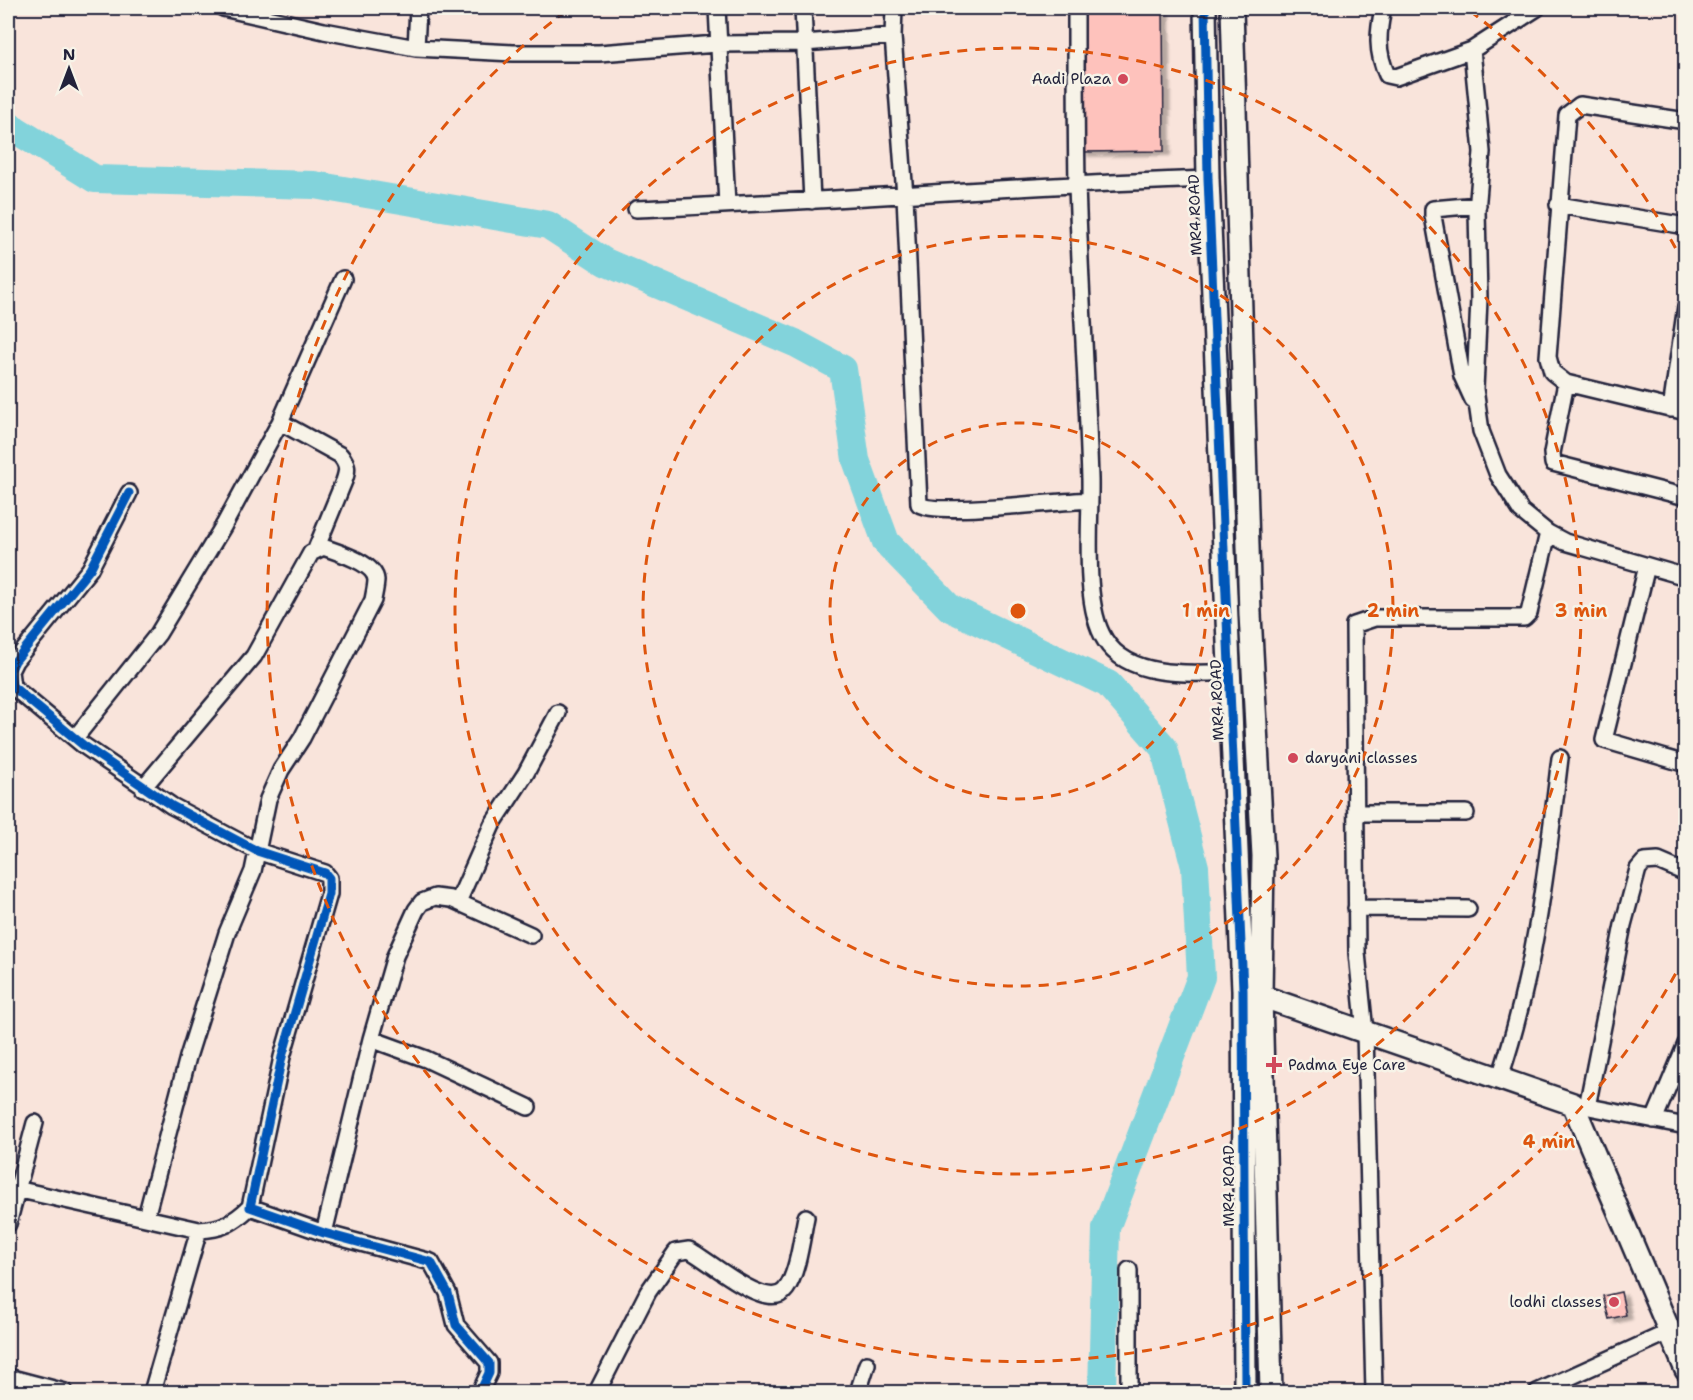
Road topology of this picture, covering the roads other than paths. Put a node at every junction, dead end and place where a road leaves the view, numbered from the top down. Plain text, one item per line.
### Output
1 (223, 8) edge
2 (418, 8) edge
3 (717, 8) edge
4 (803, 8) edge
5 (894, 8) edge
6 (1076, 8) edge
7 (1205, 8) edge
8 (1232, 8) edge
9 (1383, 8) edge
10 (1537, 8) edge
11 (893, 36) junction
12 (804, 43) junction
13 (717, 44) junction
14 (416, 48) junction
15 (1472, 50) junction
16 (1686, 121) edge
17 (1208, 179) junction
18 (1077, 183) junction
19 (905, 196) junction
20 (812, 201) junction
21 (727, 205) junction
22 (1478, 205) junction
23 (1558, 205) junction
24 (636, 209) dead end
25 (1686, 226) edge
26 (342, 279) dead end
27 (1686, 306) edge
28 (1566, 383) junction
29 (1678, 410) edge
30 (1478, 411) junction
31 (280, 422) junction
32 (129, 493) dead end
33 (1686, 496) edge
34 (1090, 500) junction
35 (1548, 533) junction
36 (316, 549) junction
37 (1647, 566) junction
38 (1686, 577) edge
39 (1231, 672) junction
40 (9, 681) edge
41 (558, 713) dead end
42 (75, 738) junction
43 (1560, 758) dead end
44 (1686, 765) edge
45 (143, 788) junction
46 (1356, 813) junction
47 (1466, 813) dead end
48 (256, 851) junction
49 (1686, 873) edge
50 (458, 902) junction
51 (1356, 908) junction
52 (1468, 909) dead end
53 (531, 935) dead end
54 (1252, 993) junction
55 (1365, 1032) junction
56 (371, 1039) junction
57 (1686, 1044) edge
58 (1500, 1077) junction
59 (1580, 1106) junction
60 (528, 1107) dead end
61 (1654, 1120) junction
62 (35, 1123) dead end
63 (1686, 1126) edge
64 (16, 1189) junction
65 (250, 1208) junction
66 (146, 1217) junction
67 (806, 1217) dead end
68 (8, 1224) edge
69 (199, 1230) junction
70 (324, 1233) junction
71 (1129, 1270) dead end
72 (1669, 1332) junction
73 (867, 1364) dead end
74 (1686, 1370) edge
75 (8, 1377) edge
76 (63, 1392) edge
77 (152, 1392) edge
78 (480, 1392) edge
79 (597, 1392) edge
80 (858, 1392) edge
81 (1129, 1392) edge
82 (1245, 1392) edge
83 (1271, 1392) edge
84 (1374, 1392) edge
85 (1537, 1392) edge

1 - 14 street
2 - 14 street
3 - 13 street
4 - 12 street
5 - 11 street
6 - 18 street
7 - 17 street, MR4 ROAD
8 - 54 street, MR4 ROAD
9 - 15 street
10 - 15 street
11 - 12 street
11 - 19 street
12 - 13 street
12 - 20 street
13 - 14 street
13 - 21 street
15 - 22 street
16 - 23 street
17 - 18 street
17 - 39 street, MR4 ROAD
18 - 19 street
18 - 34 street
19 - 20 street
19 - 34 street
20 - 21 street
21 - 24 street
22 - 30 street
22 - 30 street
23 - 25 street
23 - 28 street
26 - 31 street
27 - 29 street
28 - 29 street
28 - 33 street
30 - 35 street
31 - 36 street
31 - 42 street
32 - 40 street
34 - 39 street
35 - 37 street
35 - 46 street
36 - 45 street
36 - 48 street
37 - 38 street
37 - 44 street
39 - 54 street, MR4 ROAD
40 - 42 street
41 - 50 street
42 - 45 street
43 - 58 street
45 - 48 street
46 - 47 street
46 - 51 street
48 - 65 street
48 - 66 street
49 - 59 street
50 - 53 street
50 - 56 street
51 - 52 street
51 - 55 street
54 - 55 street
54 - 82 street, MR4 ROAD
54 - 83 street, MR4 ROAD
55 - 58 street
55 - 84 street
56 - 60 street
56 - 70 street
57 - 61 street
58 - 59 street
59 - 61 street
59 - 72 street
61 - 63 street
62 - 64 street
64 - 66 street
64 - 68 street
65 - 69 street
65 - 70 street
66 - 69 street
67 - 79 street
69 - 77 street
70 - 78 street
71 - 81 street
72 - 74 street
72 - 85 street
73 - 80 street
75 - 76 street

